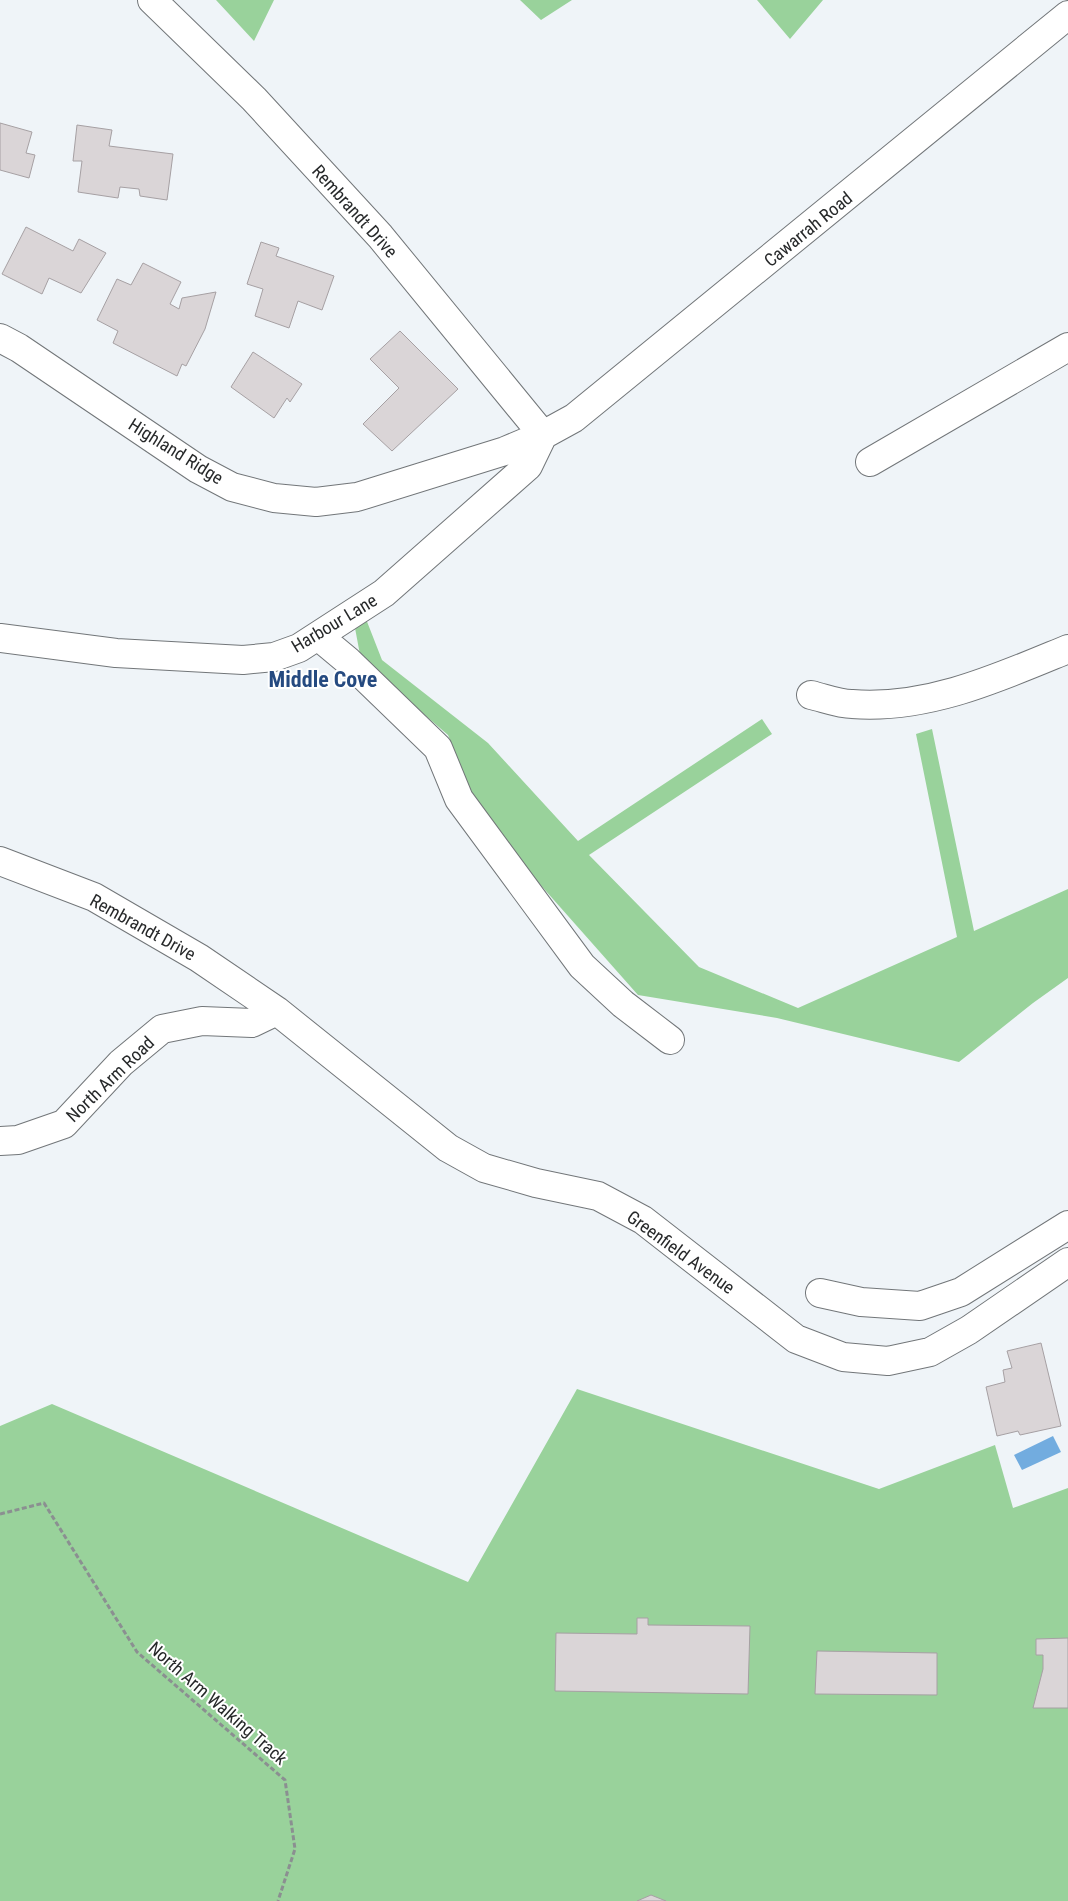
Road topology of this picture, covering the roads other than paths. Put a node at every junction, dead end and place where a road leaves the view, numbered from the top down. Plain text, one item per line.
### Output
1 (152, 0) edge
2 (1068, 16) edge
3 (0, 338) edge
4 (1068, 347) edge
5 (543, 435) junction
6 (870, 462) dead end
7 (318, 636) junction
8 (0, 638) edge
9 (1068, 649) edge
10 (811, 695) dead end
11 (0, 861) edge
12 (277, 1011) junction
13 (670, 1040) dead end
14 (0, 1141) edge
15 (1068, 1225) edge
16 (1068, 1262) edge
17 (820, 1293) dead end

1 - 5 street, Rembrandt Drive
2 - 5 street, Cawarrah Road
3 - 5 street, Highland Ridge
4 - 6 street
5 - 7 street, Harbour Lane
7 - 8 street, Harbour Lane
7 - 13 street
9 - 10 street
11 - 12 street, Rembrandt Drive
12 - 14 street, North Arm Road
12 - 16 street, Greenfield Avenue
15 - 17 street

